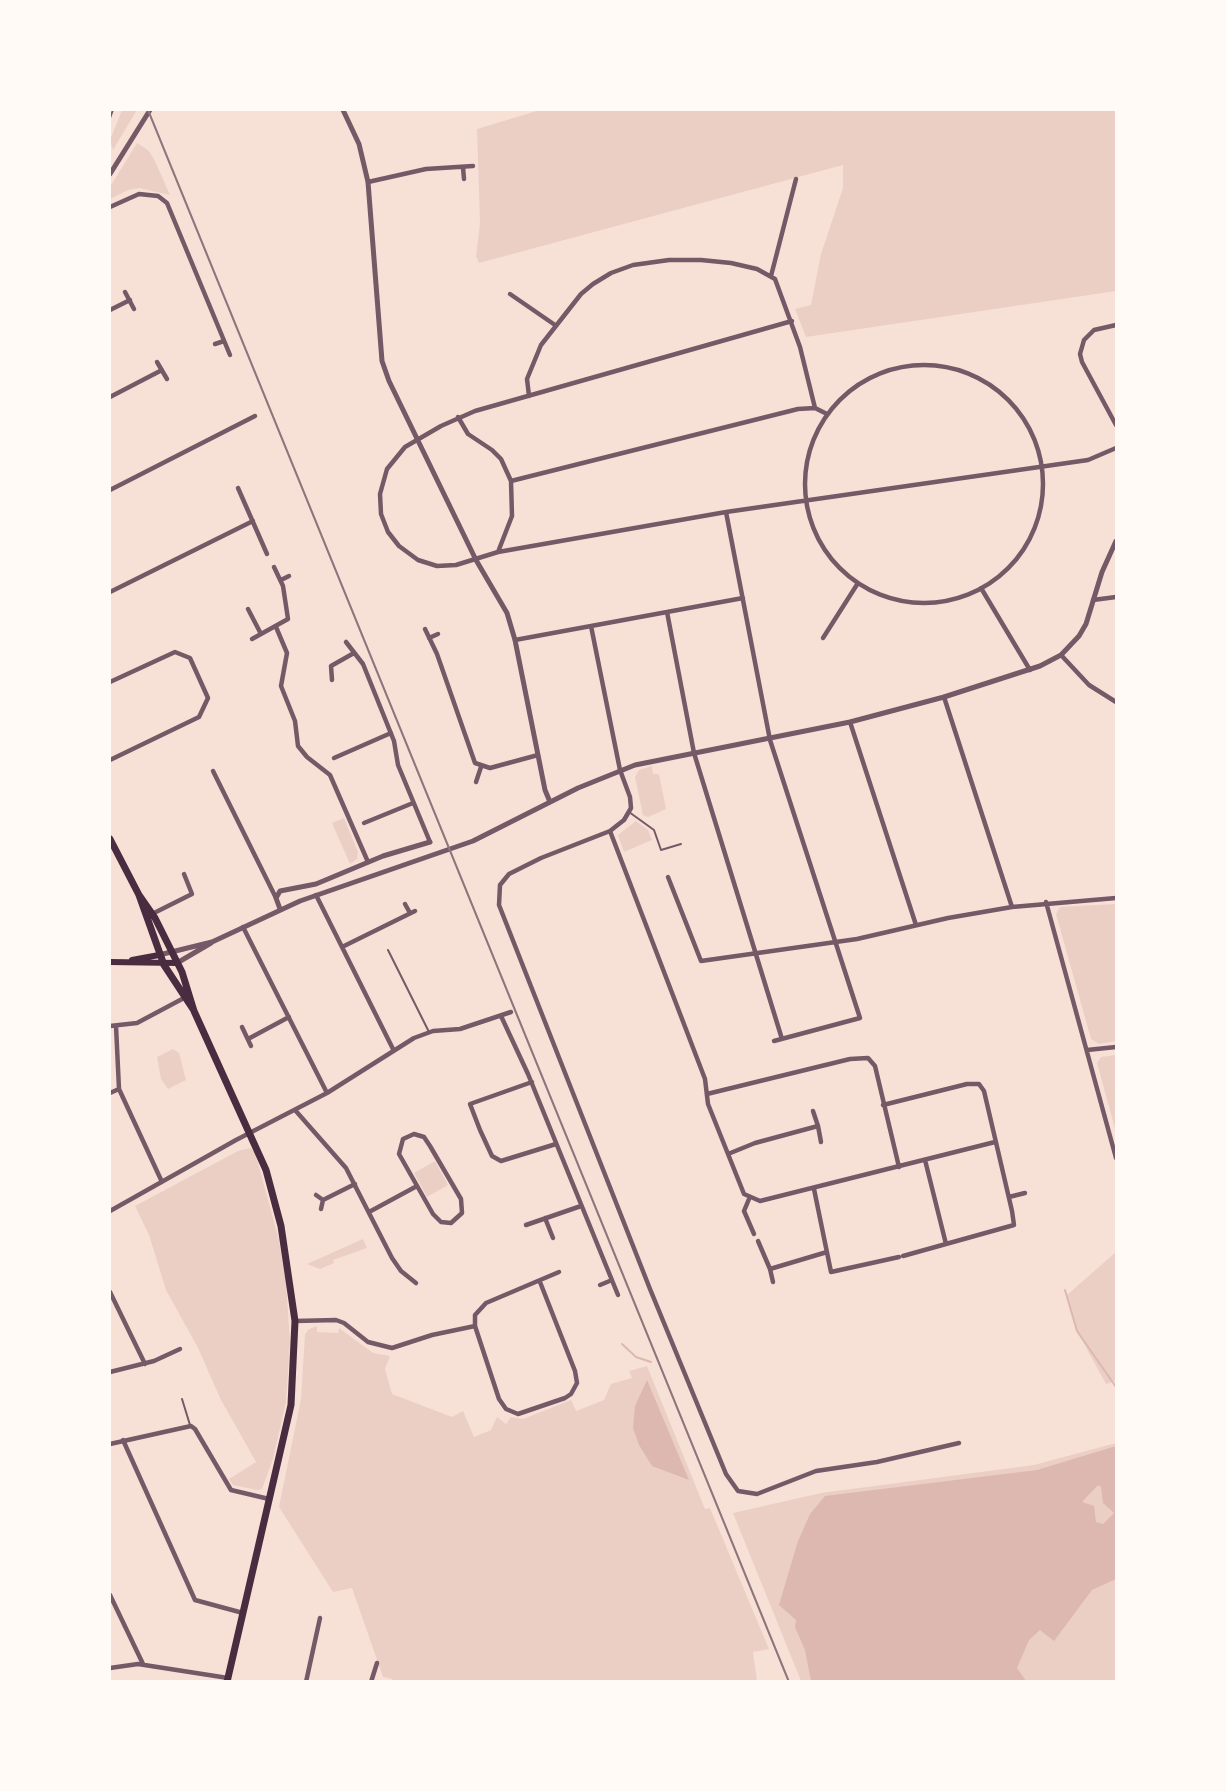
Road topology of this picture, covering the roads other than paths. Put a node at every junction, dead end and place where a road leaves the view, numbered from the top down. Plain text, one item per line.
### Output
1 (113, 110) edge
2 (150, 110) edge
3 (343, 110) edge
4 (110, 118) edge
5 (473, 166) dead end
6 (464, 167) junction
7 (110, 174) edge
8 (464, 179) dead end
9 (796, 179) dead end
10 (368, 182) junction
11 (110, 207) edge
12 (771, 276) junction
13 (125, 292) dead end
14 (510, 294) dead end
15 (130, 300) junction
16 (134, 309) dead end
17 (110, 310) edge
18 (792, 321) junction
19 (555, 325) junction
20 (1116, 325) edge
21 (224, 340) junction
22 (215, 344) dead end
23 (230, 356) dead end
24 (157, 362) dead end
25 (162, 370) junction
26 (167, 379) dead end
27 (110, 396) edge
28 (529, 396) junction
29 (815, 408) junction
30 (827, 414) junction
31 (255, 416) dead end
32 (458, 417) junction
33 (1116, 425) edge
34 (417, 439) junction
35 (1116, 448) edge
36 (1042, 467) junction
37 (234, 481) dead end
38 (511, 481) junction
39 (238, 488) joint
40 (110, 490) edge
41 (807, 502) junction
42 (726, 512) junction
43 (253, 521) junction
44 (1116, 541) edge
45 (498, 552) junction
46 (267, 554) dead end
47 (476, 560) junction
48 (274, 567) dead end
49 (289, 576) dead end
50 (281, 580) junction
51 (858, 583) junction
52 (981, 588) junction
53 (110, 592) edge
54 (1116, 597) edge
55 (743, 598) junction
56 (1093, 600) junction
57 (248, 609) dead end
58 (667, 612) junction
59 (591, 626) junction
60 (276, 627) junction
61 (424, 629) dead end
62 (261, 634) junction
63 (438, 634) dead end
64 (429, 638) junction
65 (252, 639) dead end
66 (823, 639) dead end
67 (515, 640) junction
68 (346, 642) dead end
69 (354, 652) junction
70 (1061, 655) junction
71 (1030, 670) junction
72 (332, 680) dead end
73 (110, 682) edge
74 (944, 697) junction
75 (1116, 702) edge
76 (850, 722) junction
77 (391, 733) junction
78 (770, 740) junction
79 (694, 753) junction
80 (538, 755) junction
81 (334, 758) dead end
82 (110, 759) edge
83 (481, 767) junction
84 (620, 770) junction
85 (213, 771) dead end
86 (476, 782) dead end
87 (550, 802) junction
88 (412, 803) junction
89 (629, 812) junction
90 (364, 823) dead end
91 (610, 831) junction
92 (110, 838) edge
93 (430, 842) joint
94 (681, 844) dead end
95 (368, 862) junction
96 (184, 874) dead end
97 (668, 877) dead end
98 (139, 895) junction
99 (316, 895) junction
100 (276, 898) junction
101 (1116, 898) edge
102 (1046, 902) junction
103 (405, 904) dead end
104 (1012, 907) junction
105 (280, 909) junction
106 (416, 911) dead end
107 (410, 913) junction
108 (152, 914) junction
109 (916, 925) junction
110 (243, 927) junction
111 (212, 942) junction
112 (835, 942) junction
113 (342, 947) junction
114 (388, 950) dead end
115 (173, 953) junction
116 (755, 953) junction
117 (159, 955) junction
118 (129, 961) junction
119 (110, 962) edge
120 (177, 963) junction
121 (164, 964) junction
122 (184, 998) junction
123 (194, 1011) junction
124 (511, 1012) dead end
125 (501, 1016) junction
126 (289, 1017) junction
127 (110, 1026) edge
128 (116, 1026) junction
129 (242, 1027) dead end
130 (429, 1032) junction
131 (248, 1039) junction
132 (783, 1039) junction
133 (774, 1041) dead end
134 (251, 1046) dead end
135 (1116, 1047) edge
136 (393, 1049) junction
137 (1088, 1050) junction
138 (532, 1082) junction
139 (119, 1089) junction
140 (110, 1093) edge
141 (327, 1093) junction
142 (707, 1094) junction
143 (883, 1105) junction
144 (295, 1110) junction
145 (813, 1111) dead end
146 (818, 1126) junction
147 (251, 1133) junction
148 (821, 1142) dead end
149 (995, 1142) junction
150 (556, 1144) junction
151 (728, 1154) junction
152 (1116, 1158) edge
153 (925, 1160) junction
154 (899, 1167) junction
155 (162, 1182) junction
156 (355, 1184) junction
157 (417, 1186) junction
158 (814, 1189) junction
159 (1024, 1193) dead end
160 (316, 1195) dead end
161 (1009, 1197) junction
162 (749, 1199) junction
163 (323, 1200) junction
164 (581, 1206) junction
165 (321, 1209) dead end
166 (110, 1211) edge
167 (369, 1212) junction
168 (545, 1218) junction
169 (526, 1225) dead end
170 (754, 1234) dead end
171 (552, 1238) dead end
172 (758, 1241) dead end
173 (946, 1244) junction
174 (826, 1252) junction
175 (770, 1269) junction
176 (560, 1272) dead end
177 (612, 1280) junction
178 (540, 1282) junction
179 (773, 1282) dead end
180 (416, 1283) dead end
181 (600, 1286) dead end
182 (110, 1292) edge
183 (618, 1295) dead end
184 (294, 1321) junction
185 (475, 1326) junction
186 (180, 1349) dead end
187 (145, 1364) junction
188 (110, 1372) edge
189 (182, 1399) dead end
190 (191, 1426) junction
191 (123, 1440) junction
192 (959, 1443) dead end
193 (110, 1444) edge
194 (269, 1499) junction
195 (110, 1595) edge
196 (244, 1613) junction
197 (320, 1618) dead end
198 (377, 1663) dead end
199 (142, 1664) junction
200 (110, 1668) edge
201 (228, 1680) edge
202 (306, 1682) edge
203 (371, 1682) edge

1 - 4 lane
2 - 7 street
3 - 10 street
5 - 6 street
6 - 8 street
6 - 10 street
9 - 12 street
10 - 34 street
11 - 21 street
12 - 18 street
12 - 19 street
13 - 15 street
14 - 19 street
15 - 16 street
15 - 17 street
18 - 28 street
18 - 29 street
19 - 28 street
20 - 33 street
21 - 22 street
21 - 23 street
24 - 25 street
25 - 26 street
25 - 27 street
28 - 32 street
29 - 30 street
29 - 38 street
30 - 36 street
30 - 41 street
31 - 40 street
32 - 34 street
32 - 38 street
34 - 47 street
34 - 47 street
35 - 36 street
36 - 41 street
36 - 52 street
37 - 39 lane
38 - 45 street
39 - 43 street
41 - 42 street
41 - 51 street
42 - 45 street
42 - 55 street
43 - 46 street
43 - 53 street
44 - 56 street
45 - 47 street
47 - 67 street
48 - 50 street
49 - 50 street
50 - 60 street
51 - 52 street
51 - 66 street
52 - 71 street
54 - 56 street
55 - 58 street
55 - 78 street
56 - 70 street
57 - 62 street
58 - 59 street
58 - 79 street
59 - 67 street
59 - 84 street
60 - 62 street
60 - 95 street
61 - 64 street
62 - 65 street
63 - 64 street
64 - 83 street
67 - 80 street
68 - 69 street
69 - 72 street
69 - 77 street
70 - 71 street
70 - 75 street
71 - 74 street
73 - 82 street
74 - 76 street
74 - 104 street
76 - 78 street
76 - 109 street
77 - 81 street
77 - 88 street
78 - 79 street
78 - 112 street
79 - 84 street
79 - 116 street
80 - 83 street
80 - 87 street
83 - 86 street
84 - 87 street
84 - 89 street
85 - 100 street
87 - 99 street
88 - 90 street
88 - 93 street
89 - 91 street
89 - 94 lane
91 - 142 street
91 - 192 street
92 - 98 main road
93 - 95 street
95 - 100 street
96 - 108 street
97 - 116 street
98 - 108 main road
98 - 117 main road
99 - 105 street
99 - 113 street
100 - 105 street
101 - 102 street
102 - 104 street
102 - 137 street
103 - 107 street
104 - 109 street
105 - 110 street
106 - 107 street
107 - 113 street
108 - 115 main road
109 - 112 street
110 - 111 street
110 - 126 street
111 - 115 street
111 - 120 street
112 - 116 street
112 - 132 street
113 - 136 street
114 - 130 lane
115 - 117 street
115 - 120 main road
116 - 132 street
117 - 118 main road
117 - 121 main road
118 - 119 main road
118 - 121 main road
120 - 121 main road
120 - 123 main road
121 - 122 main road
122 - 123 main road
122 - 128 street
123 - 147 main road
124 - 125 street
125 - 130 street
125 - 138 street
126 - 131 street
126 - 141 street
127 - 128 street
128 - 139 street
129 - 131 street
130 - 136 street
131 - 134 street
132 - 133 street
135 - 137 street
136 - 141 street
137 - 152 street
138 - 150 street
138 - 150 street
139 - 140 street
139 - 155 street
141 - 144 street
142 - 143 street
142 - 151 street
143 - 149 street
143 - 154 street
144 - 147 street
144 - 156 street
145 - 146 street
146 - 148 street
146 - 151 street
147 - 155 street
147 - 184 main road
149 - 153 street
149 - 161 street
150 - 164 street
151 - 162 street
153 - 154 street
153 - 173 street
154 - 158 street
155 - 166 street
156 - 163 street
156 - 167 street
157 - 157 street
157 - 167 street
158 - 162 street
158 - 174 street
159 - 161 street
160 - 163 street
161 - 173 street
162 - 170 street
163 - 165 street
164 - 168 street
164 - 177 street
167 - 180 street
168 - 169 street
168 - 171 street
172 - 175 street
173 - 174 street
174 - 175 street
175 - 179 street
176 - 178 street
177 - 181 street
177 - 183 street
178 - 185 street
178 - 185 street
182 - 187 street
184 - 185 street
184 - 194 main road
186 - 187 street
187 - 188 street
189 - 190 lane
190 - 191 street
190 - 194 street
191 - 193 street
191 - 196 street
194 - 196 main road
195 - 199 street
196 - 201 main road
197 - 202 street
198 - 203 street
199 - 200 street
199 - 201 street

